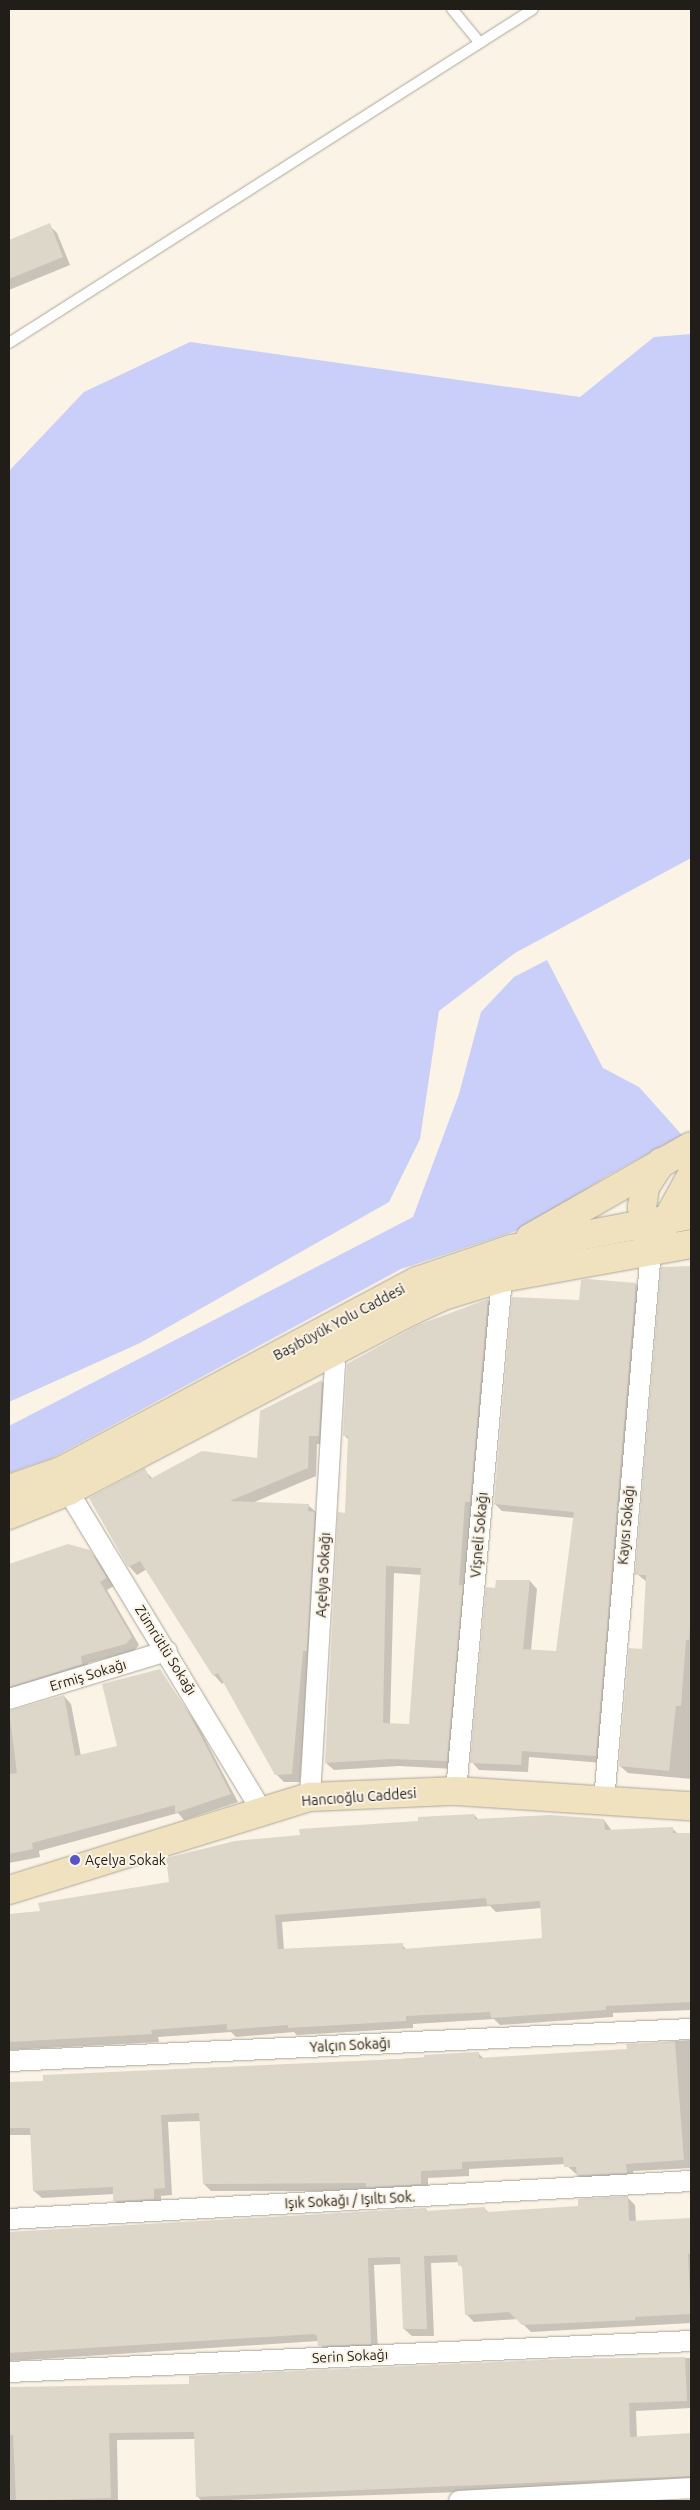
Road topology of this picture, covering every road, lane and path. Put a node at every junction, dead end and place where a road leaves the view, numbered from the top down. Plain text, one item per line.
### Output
1 (452, 9) edge
2 (533, 9) edge
3 (480, 42) junction
4 (9, 343) edge
5 (691, 1146) edge
6 (661, 1162) junction
7 (691, 1176) edge
8 (668, 1219) edge
9 (691, 1244) edge
10 (511, 1249) junction
11 (651, 1250) junction
12 (502, 1278) junction
13 (330, 1353) junction
14 (9, 1489) edge
15 (68, 1491) junction
16 (9, 1515) edge
17 (167, 1651) junction
18 (9, 1698) edge
19 (456, 1791) junction
20 (310, 1797) junction
21 (604, 1800) junction
22 (691, 1806) edge
23 (261, 1810) junction
24 (9, 1890) edge
25 (691, 2029) edge
26 (9, 2061) edge
27 (691, 2181) edge
28 (9, 2219) edge
29 (691, 2341) edge
30 (9, 2372) edge
31 (691, 2488) edge
32 (459, 2501) edge

1 - 3 lane
2 - 3 lane
3 - 4 lane
5 - 6 main road
6 - 8 main road
6 - 10 main road
7 - 8 main road
8 - 10 main road, Başıbüyük Yolu Caddesi
8 - 11 main road
9 - 11 main road, Başıbüyük Yolu Caddesi
10 - 14 main road, Başıbüyük Yolu Caddesi
11 - 12 main road, Başıbüyük Yolu Caddesi
11 - 21 street, Kayısı Sokağı
12 - 13 main road, Başıbüyük Yolu Caddesi
12 - 19 street, Vişneli Sokağı
13 - 15 main road, Başıbüyük Yolu Caddesi
13 - 20 street, Açelya Sokağı
15 - 16 main road, Başıbüyük Yolu Caddesi
15 - 17 street, Zümrütlü Sokağı
17 - 18 street, Ermiş Sokağı
17 - 23 street, Zümrütlü Sokağı
19 - 20 main road, Hancıoğlu Caddesi
19 - 21 main road, Hancıoğlu Caddesi
20 - 23 main road, Hancıoğlu Caddesi
21 - 22 main road, Hancıoğlu Caddesi
23 - 24 main road, Hancıoğlu Caddesi
25 - 26 street, Yalçın Sokağı
27 - 28 street, Işık Sokağı / Işıltı Sok.
29 - 30 street, Serin Sokağı
31 - 32 street

